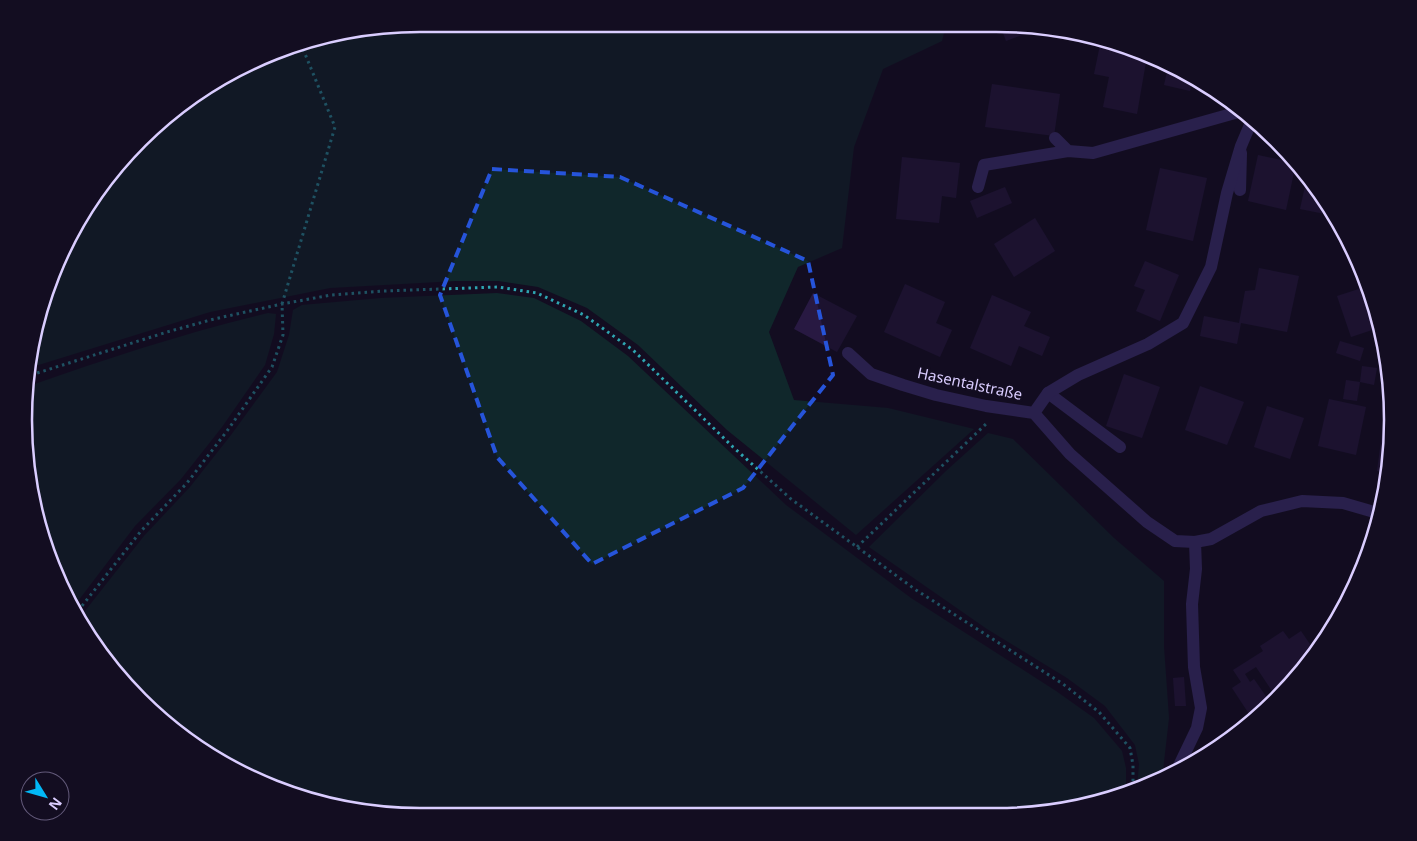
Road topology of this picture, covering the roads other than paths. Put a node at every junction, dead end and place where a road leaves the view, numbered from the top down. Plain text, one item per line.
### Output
1 (1233, 113) edge
2 (1249, 127) edge
3 (1055, 138) dead end
4 (1242, 146) junction
5 (1068, 151) junction
6 (978, 187) dead end
7 (1240, 190) dead end
8 (848, 353) dead end
9 (1048, 393) junction
10 (1034, 413) junction
11 (1120, 447) dead end
12 (1373, 512) edge
13 (1195, 542) junction
14 (1181, 761) edge

1 - 5 street
2 - 4 street
3 - 5 street
4 - 7 street
4 - 9 street
5 - 6 street
8 - 10 street, Hasentalstraße
9 - 10 street
9 - 11 street
10 - 13 street, Hasentalstraße
12 - 13 street, Hasentalstraße
13 - 14 street

